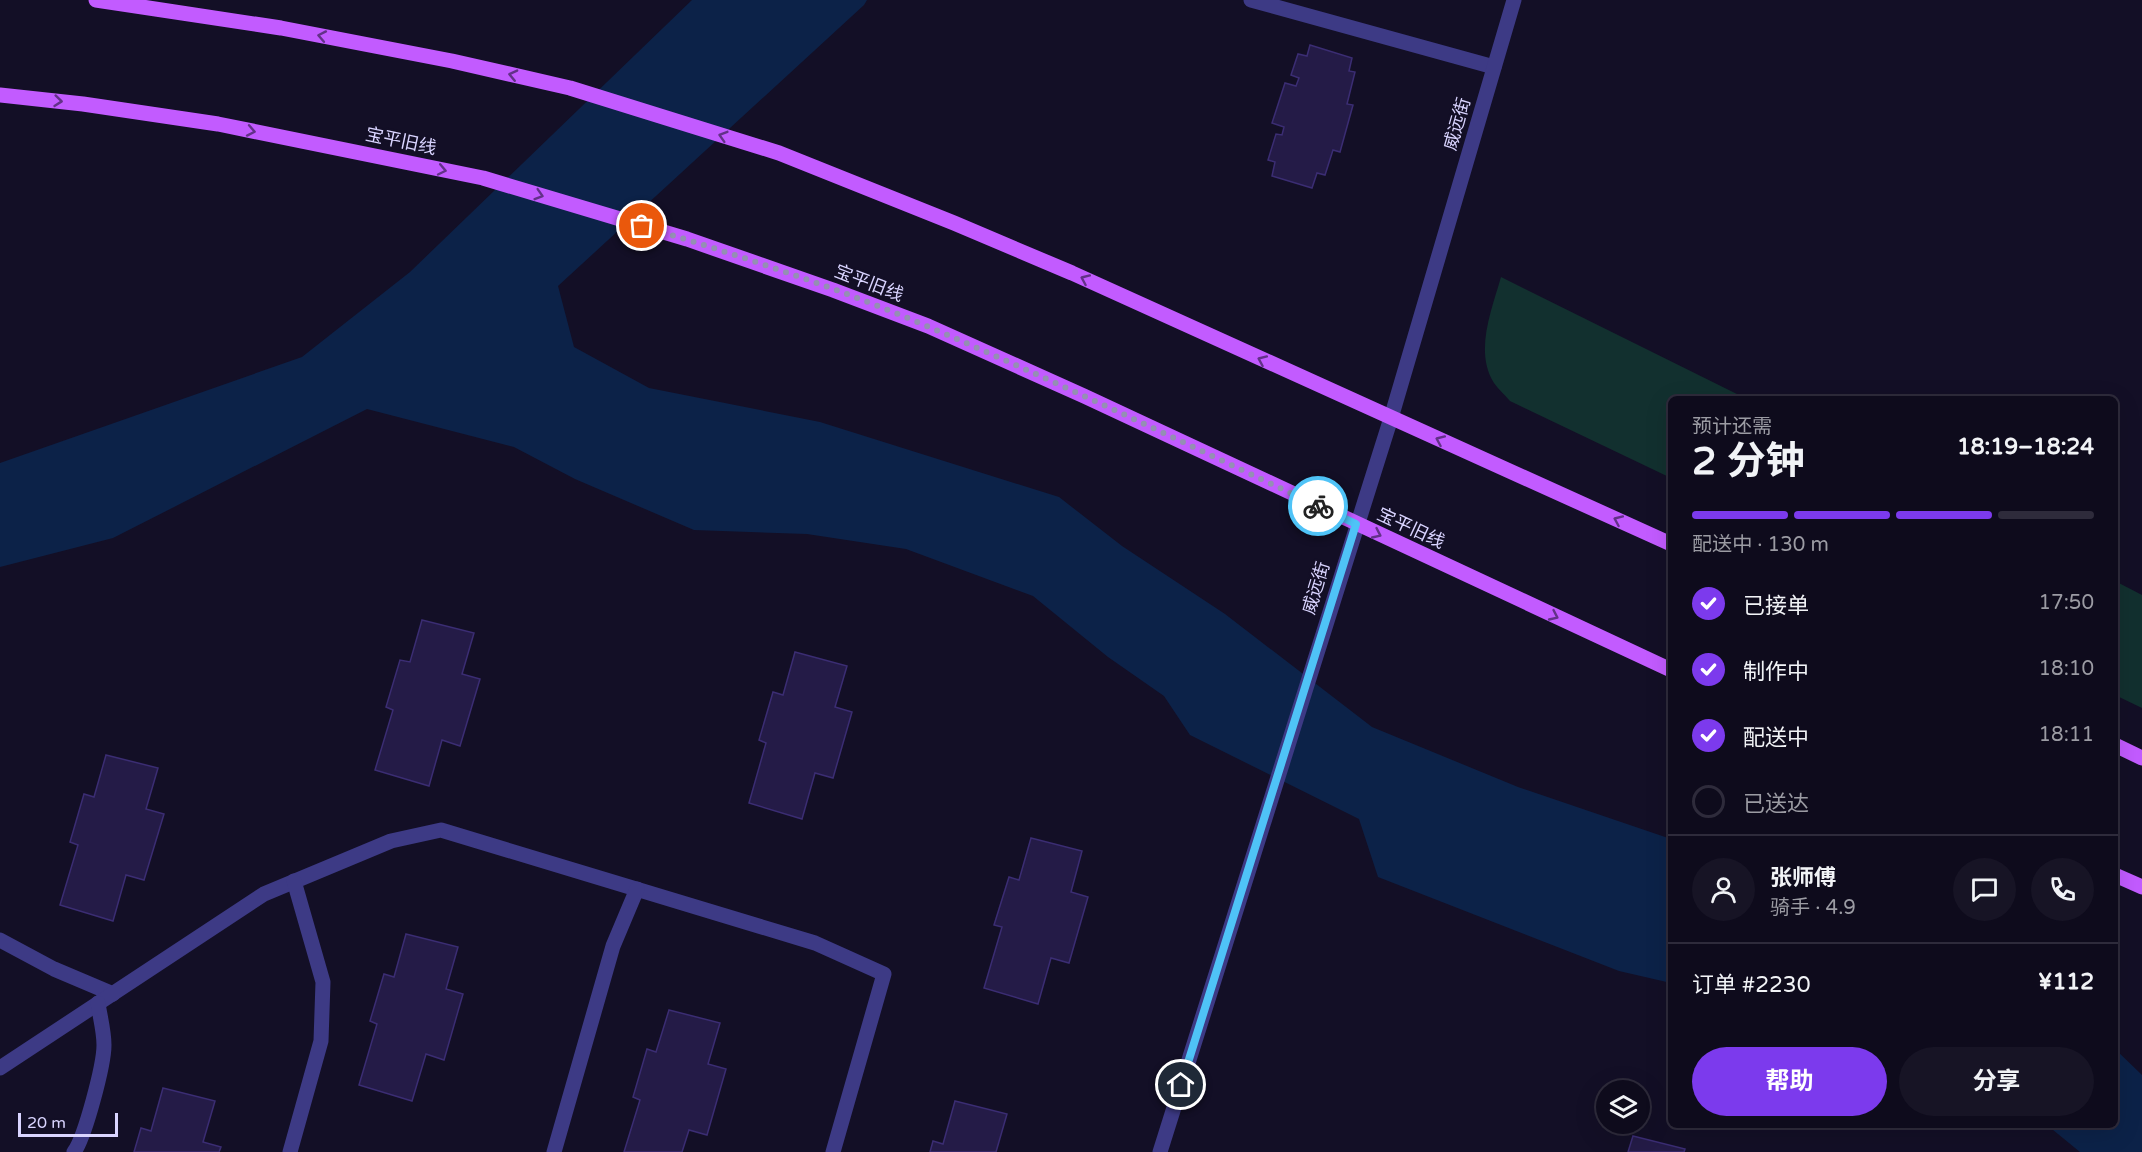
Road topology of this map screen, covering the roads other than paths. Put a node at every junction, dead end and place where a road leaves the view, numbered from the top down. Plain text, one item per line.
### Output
1 (96, 0) edge
2 (1251, 0) edge
3 (1514, 0) edge
4 (1494, 67) junction
5 (0, 94) edge
6 (1391, 418) junction
7 (1356, 524) junction
8 (1668, 543) edge
9 (1668, 669) edge
10 (2118, 747) edge
11 (2142, 758) edge
12 (2118, 876) edge
13 (294, 881) junction
14 (2142, 887) edge
15 (637, 889) junction
16 (0, 940) edge
17 (112, 994) junction
18 (98, 1004) junction
19 (0, 1068) edge
20 (74, 1152) edge
21 (290, 1152) edge
22 (554, 1152) edge
23 (833, 1152) edge
24 (1160, 1152) edge

6 -> 1 main road
2 - 4 street
3 - 4 street, 威远街
4 - 6 street, 威远街
5 -> 7 main road, 宝平旧线
6 - 7 street, 威远街
8 -> 6 main road
7 -> 9 main road, 宝平旧线
7 - 24 street, 威远街
10 - 11 main road
12 - 14 main road
13 - 15 street
13 - 17 street
13 - 21 street
15 - 22 street
15 - 23 street
16 - 17 street
17 - 18 street
18 - 19 street
18 - 20 street

